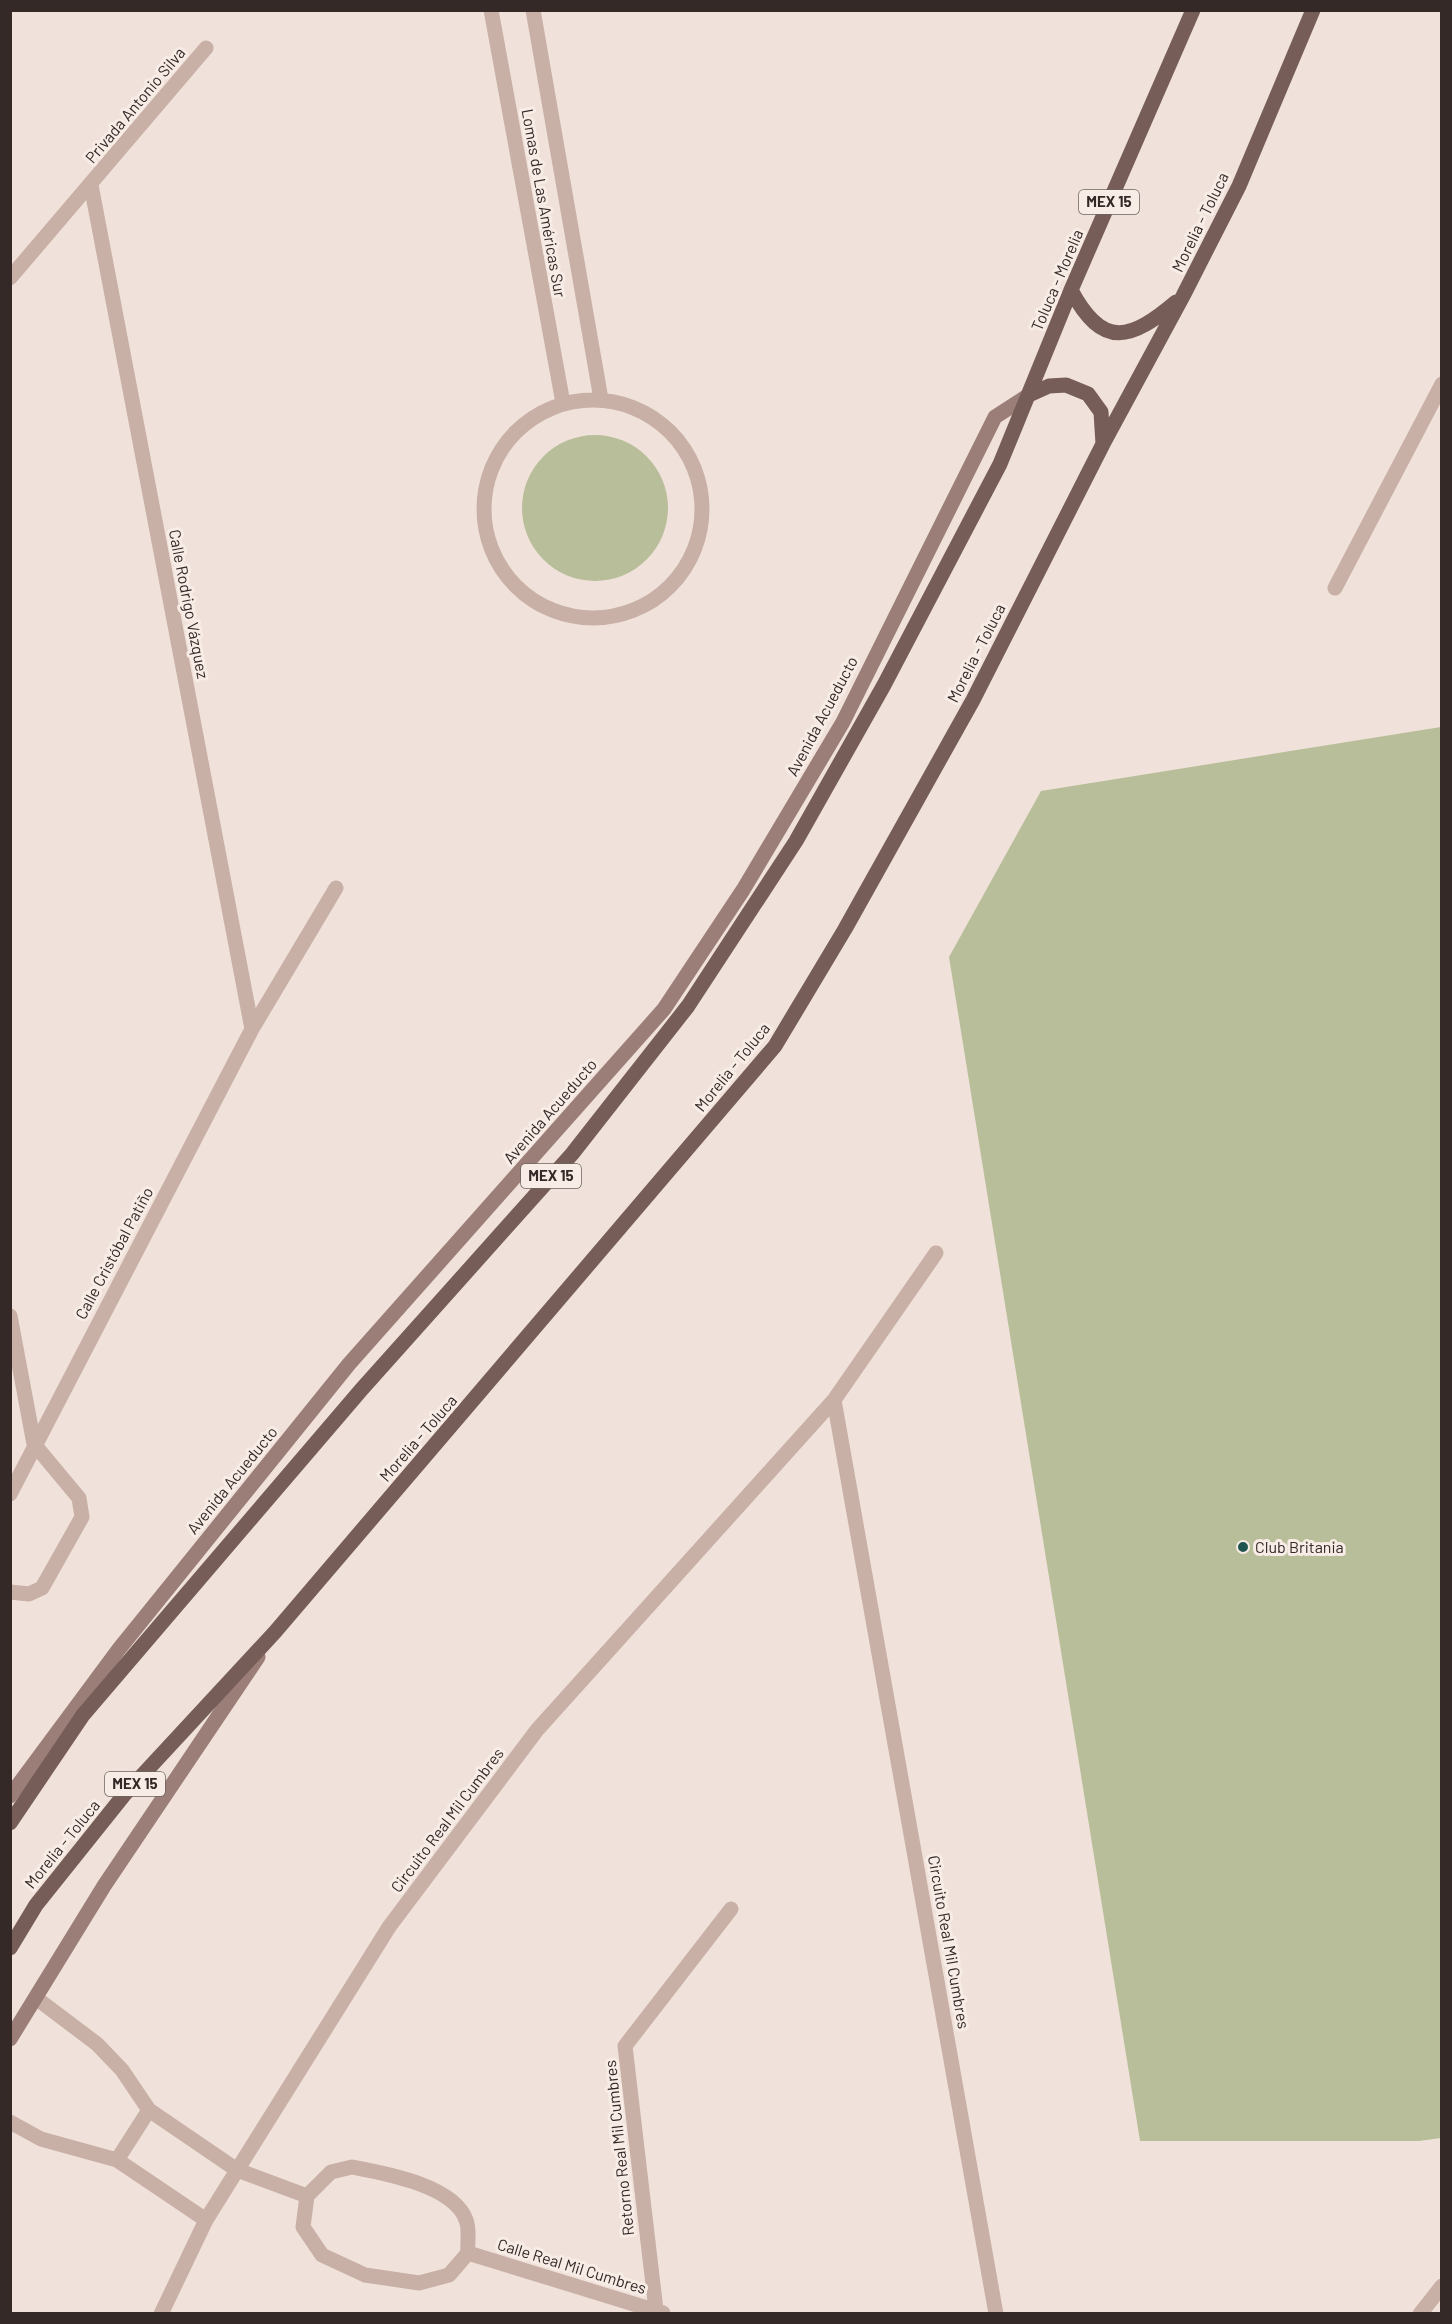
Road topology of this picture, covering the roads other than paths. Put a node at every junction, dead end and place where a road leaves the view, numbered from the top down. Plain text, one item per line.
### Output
1 (491, 10) edge
2 (533, 10) edge
3 (1193, 10) edge
4 (1313, 10) edge
5 (206, 48) dead end
6 (91, 185) junction
7 (10, 278) edge
8 (1071, 290) junction
9 (1183, 296) junction
10 (1442, 384) edge
11 (1029, 395) junction
12 (601, 399) junction
13 (563, 403) junction
14 (1103, 444) junction
15 (1335, 588) dead end
16 (336, 888) dead end
17 (252, 1029) junction
18 (936, 1253) dead end
19 (10, 1316) edge
20 (834, 1401) junction
21 (34, 1444) junction
22 (10, 1494) edge
23 (10, 1592) edge
24 (275, 1632) junction
25 (10, 1796) edge
26 (10, 1823) edge
27 (731, 1909) dead end
28 (10, 1948) edge
29 (36, 1998) junction
30 (10, 2039) edge
31 (149, 2110) junction
32 (10, 2122) edge
33 (117, 2160) junction
34 (237, 2170) junction
35 (307, 2196) junction
36 (206, 2220) junction
37 (468, 2253) junction
38 (1442, 2286) edge
39 (660, 2312) edge
40 (161, 2313) edge
41 (996, 2313) edge
42 (1420, 2313) edge

1 - 13 street, Lomas de Las Américas Sur
2 - 12 street, Lomas de Las Américas Sur
3 - 8 main road, Toluca - Morelia / MEX 15
4 - 9 main road, Morelia - Toluca / MEX 15
5 - 6 street, Privada Antonio Silva
6 - 7 street, Privada Antonio Silva
6 - 17 street, Calle Rodrigo Vázquez
8 - 9 main road
8 - 11 main road, Toluca - Morelia / MEX 15
9 - 14 main road, Morelia - Toluca / MEX 15
10 - 15 street
11 - 14 main road
11 - 25 street, Avenida Acueducto
11 - 26 main road, Toluca - Morelia / MEX 15
12 - 13 street
12 - 13 street
14 - 24 main road, Morelia - Toluca / MEX 15
16 - 17 street, Calle Cristóbal Patiño
17 - 21 street, Calle Cristóbal Patiño
18 - 20 street, Circuito Real Mil Cumbres
19 - 21 street
20 - 34 street, Circuito Real Mil Cumbres
20 - 41 street, Circuito Real Mil Cumbres
21 - 22 street, Calle Cristóbal Patiño
21 - 23 street
24 - 28 main road, Morelia - Toluca / MEX 15
24 - 29 street
27 - 39 street, Retorno Real Mil Cumbres
29 - 30 street
29 - 31 street
31 - 33 street
31 - 34 street
32 - 33 street
33 - 36 street
34 - 35 street
34 - 36 street, Circuito Real Mil Cumbres
35 - 37 street
35 - 37 street
36 - 40 street, Circuito Real Mil Cumbres
37 - 39 street, Calle Real Mil Cumbres
38 - 42 street

